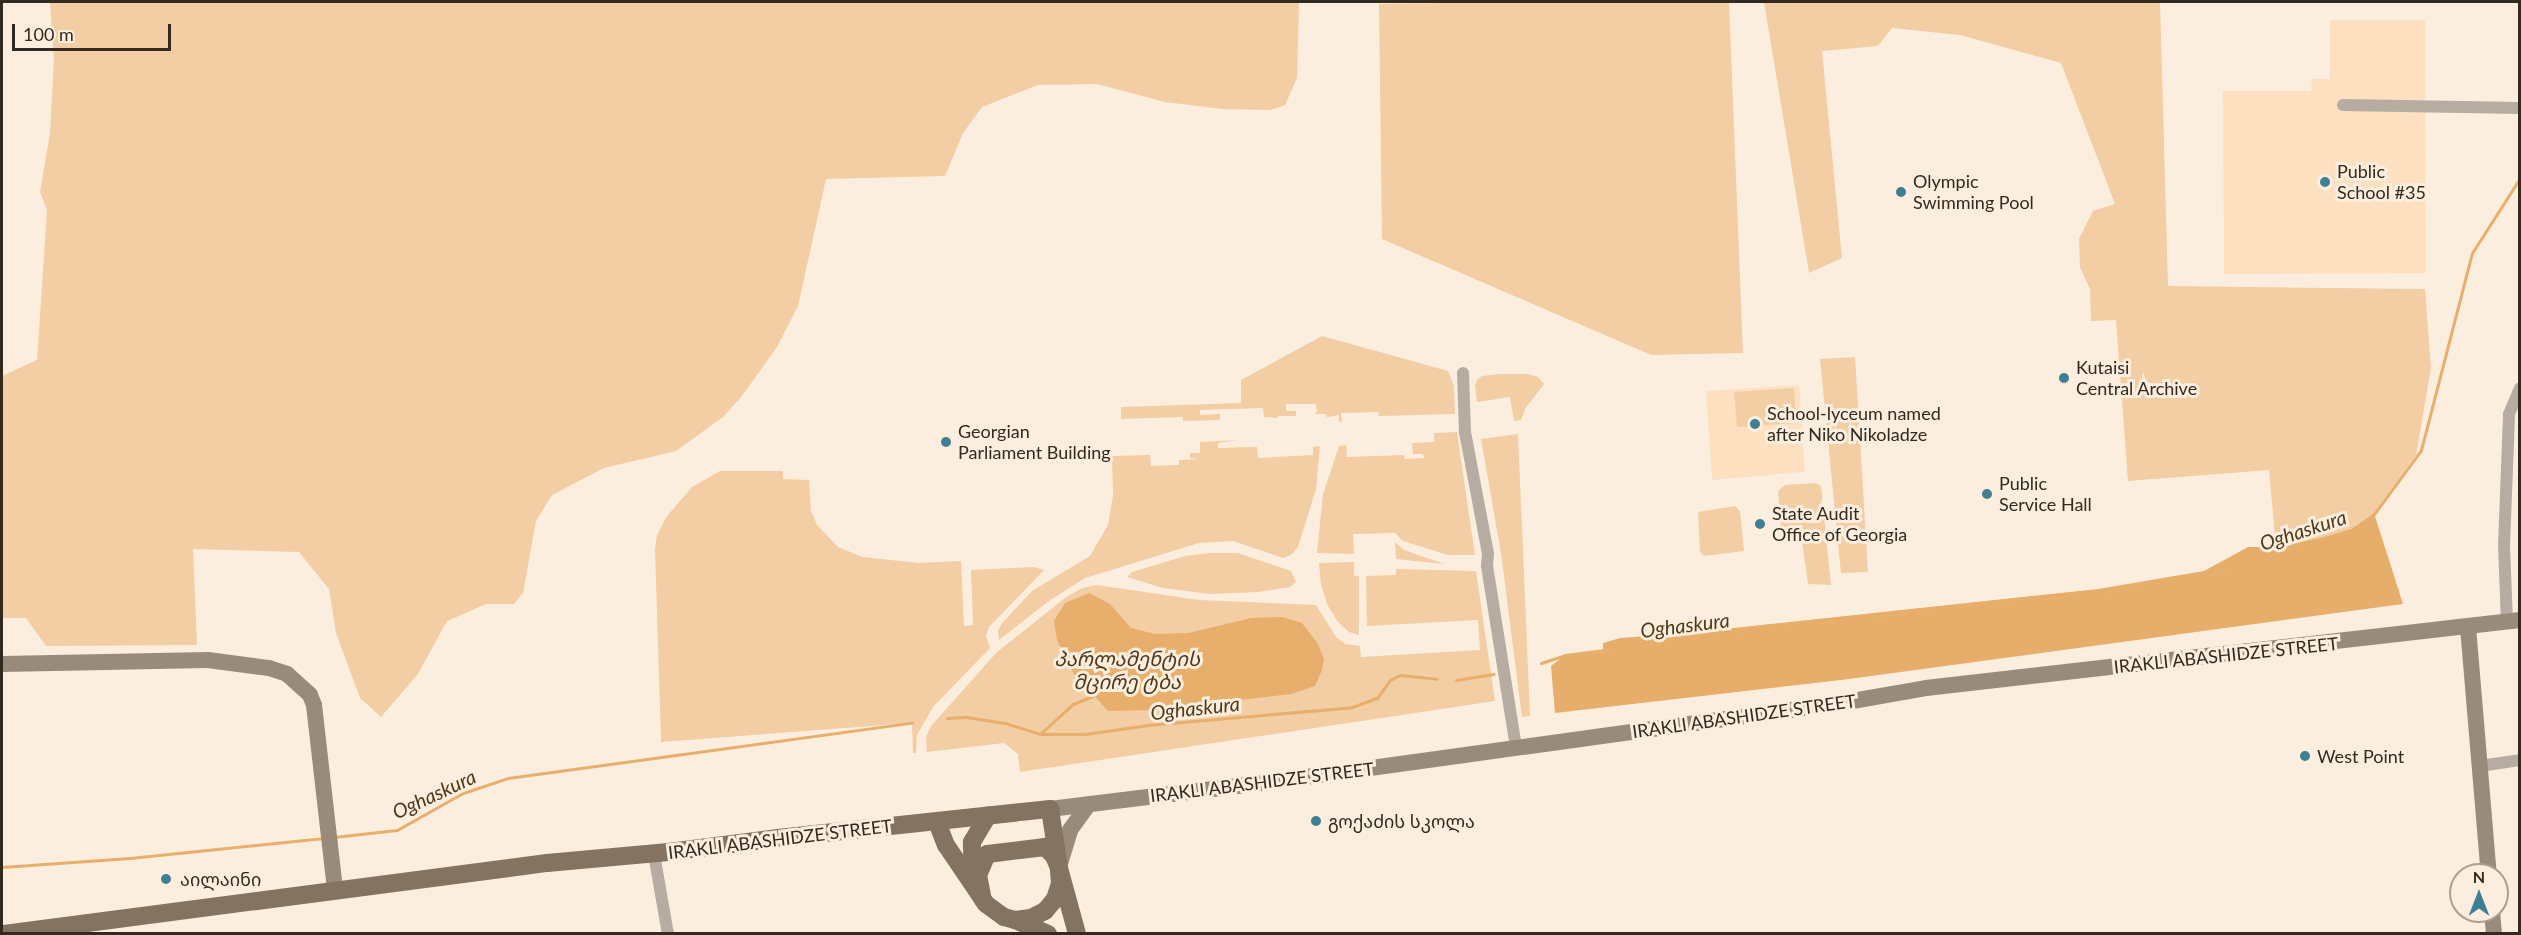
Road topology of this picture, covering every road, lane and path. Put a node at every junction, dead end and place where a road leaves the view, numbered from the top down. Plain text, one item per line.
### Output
1 (2343, 105) dead end
2 (2520, 108) edge
3 (1463, 373) dead end
4 (2520, 388) edge
5 (2513, 621) edge
6 (2468, 627) junction
7 (2, 664) edge
8 (1516, 747) junction
9 (2520, 760) edge
10 (2480, 766) junction
11 (1089, 804) junction
12 (1050, 809) junction
13 (988, 815) junction
14 (937, 822) junction
15 (654, 854) junction
16 (2488, 863) edge
17 (1059, 868) junction
18 (973, 883) junction
19 (335, 890) junction
20 (983, 900) junction
21 (1015, 920) junction
22 (4, 933) edge
23 (668, 933) edge
24 (1048, 933) edge
25 (1077, 933) edge

1 - 2 street
3 - 8 street
4 - 5 street
5 - 6 main road, IRAKLI ABASHIDZE STREET
6 - 8 main road, IRAKLI ABASHIDZE STREET
6 - 10 main road
7 - 19 main road
8 - 11 main road, IRAKLI ABASHIDZE STREET
9 - 10 street
10 - 16 main road
11 - 12 main road, IRAKLI ABASHIDZE STREET
11 - 17 main road
12 - 13 main road, IRAKLI ABASHIDZE STREET
12 - 17 main road
13 - 14 main road, IRAKLI ABASHIDZE STREET
13 - 18 main road
14 - 15 main road, IRAKLI ABASHIDZE STREET
14 - 18 main road
15 - 19 main road, IRAKLI ABASHIDZE STREET
15 - 23 street
17 - 20 main road
17 - 21 main road
17 - 25 main road
18 - 20 main road
19 - 22 main road, IRAKLI ABASHIDZE STREET
20 - 21 main road
21 - 24 main road

